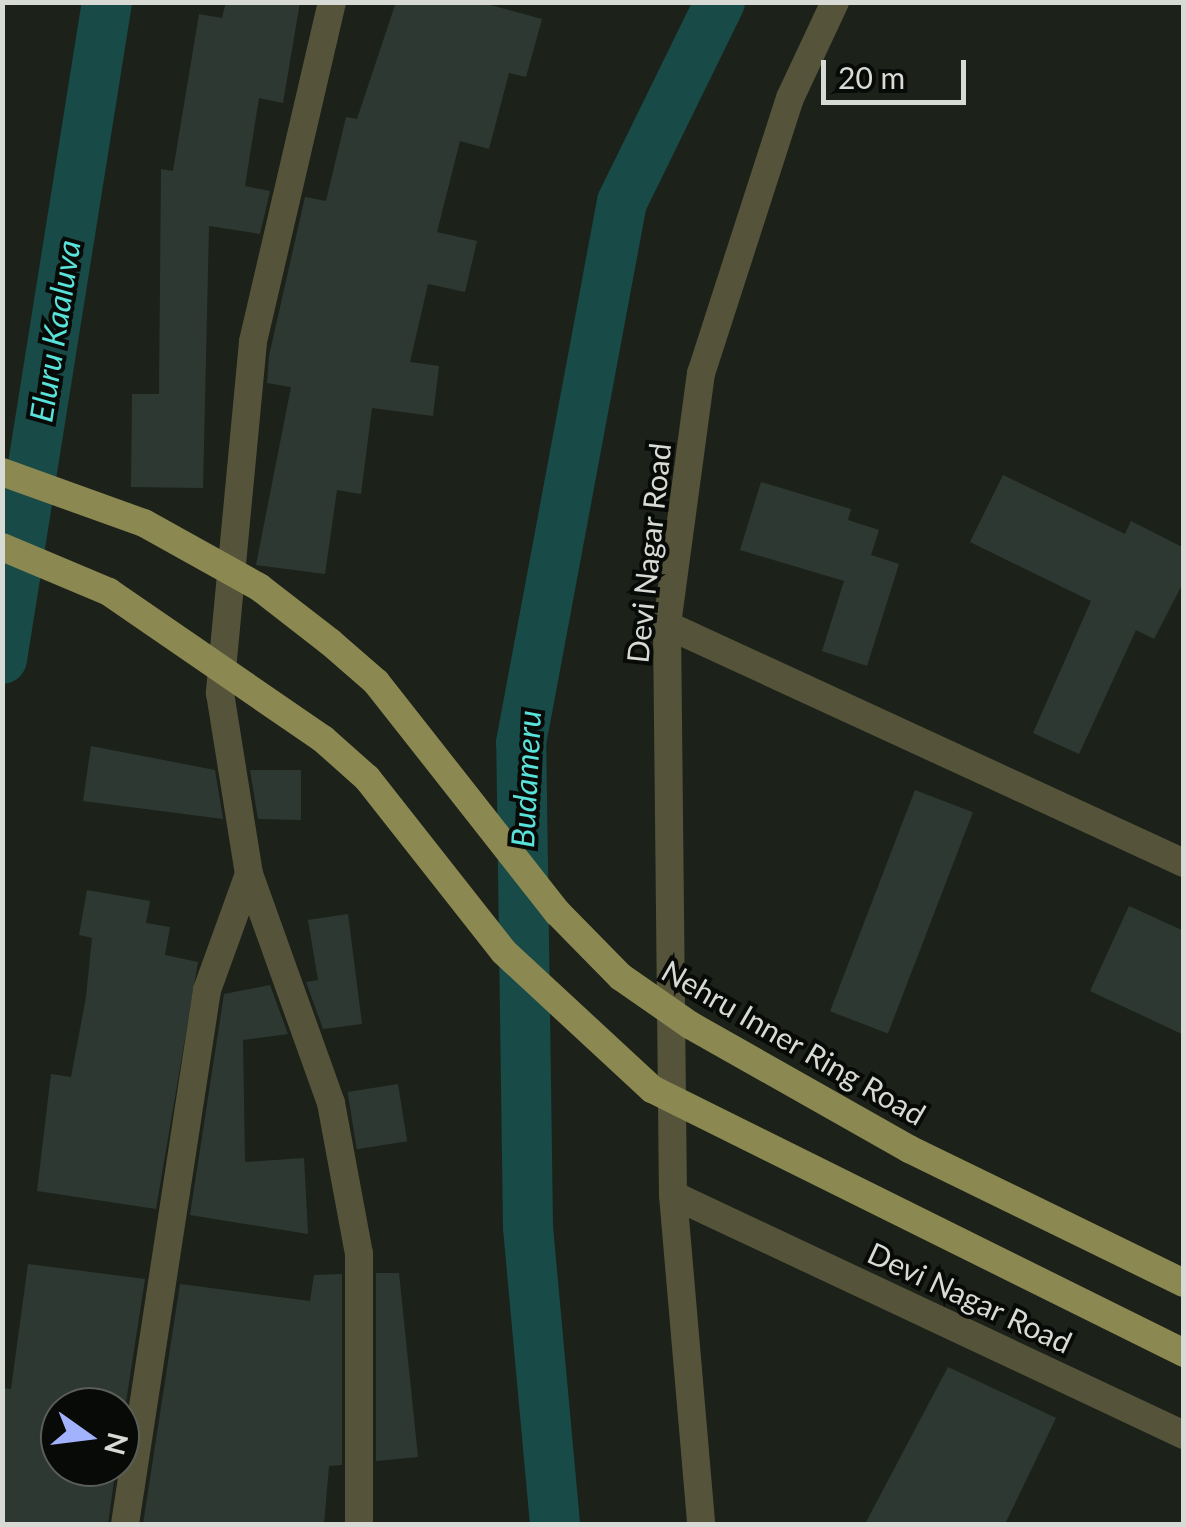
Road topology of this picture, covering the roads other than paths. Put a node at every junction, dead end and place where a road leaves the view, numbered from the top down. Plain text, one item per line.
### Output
1 (332, 2) edge
2 (834, 2) edge
3 (2, 472) edge
4 (2, 546) edge
5 (667, 625) junction
6 (1184, 862) edge
7 (250, 874) junction
8 (673, 1195) junction
9 (1184, 1283) edge
10 (1184, 1352) edge
11 (1184, 1434) edge
12 (125, 1524) edge
13 (359, 1524) edge
14 (701, 1524) edge

1 - 7 street
2 - 5 street, Devi Nagar Road
3 - 9 main road, Nehru Inner Ring Road
4 - 10 main road
5 - 6 street
5 - 8 street, Devi Nagar Road
7 - 12 street
7 - 13 street
8 - 11 street, Devi Nagar Road
8 - 14 street, Devi Nagar Road

